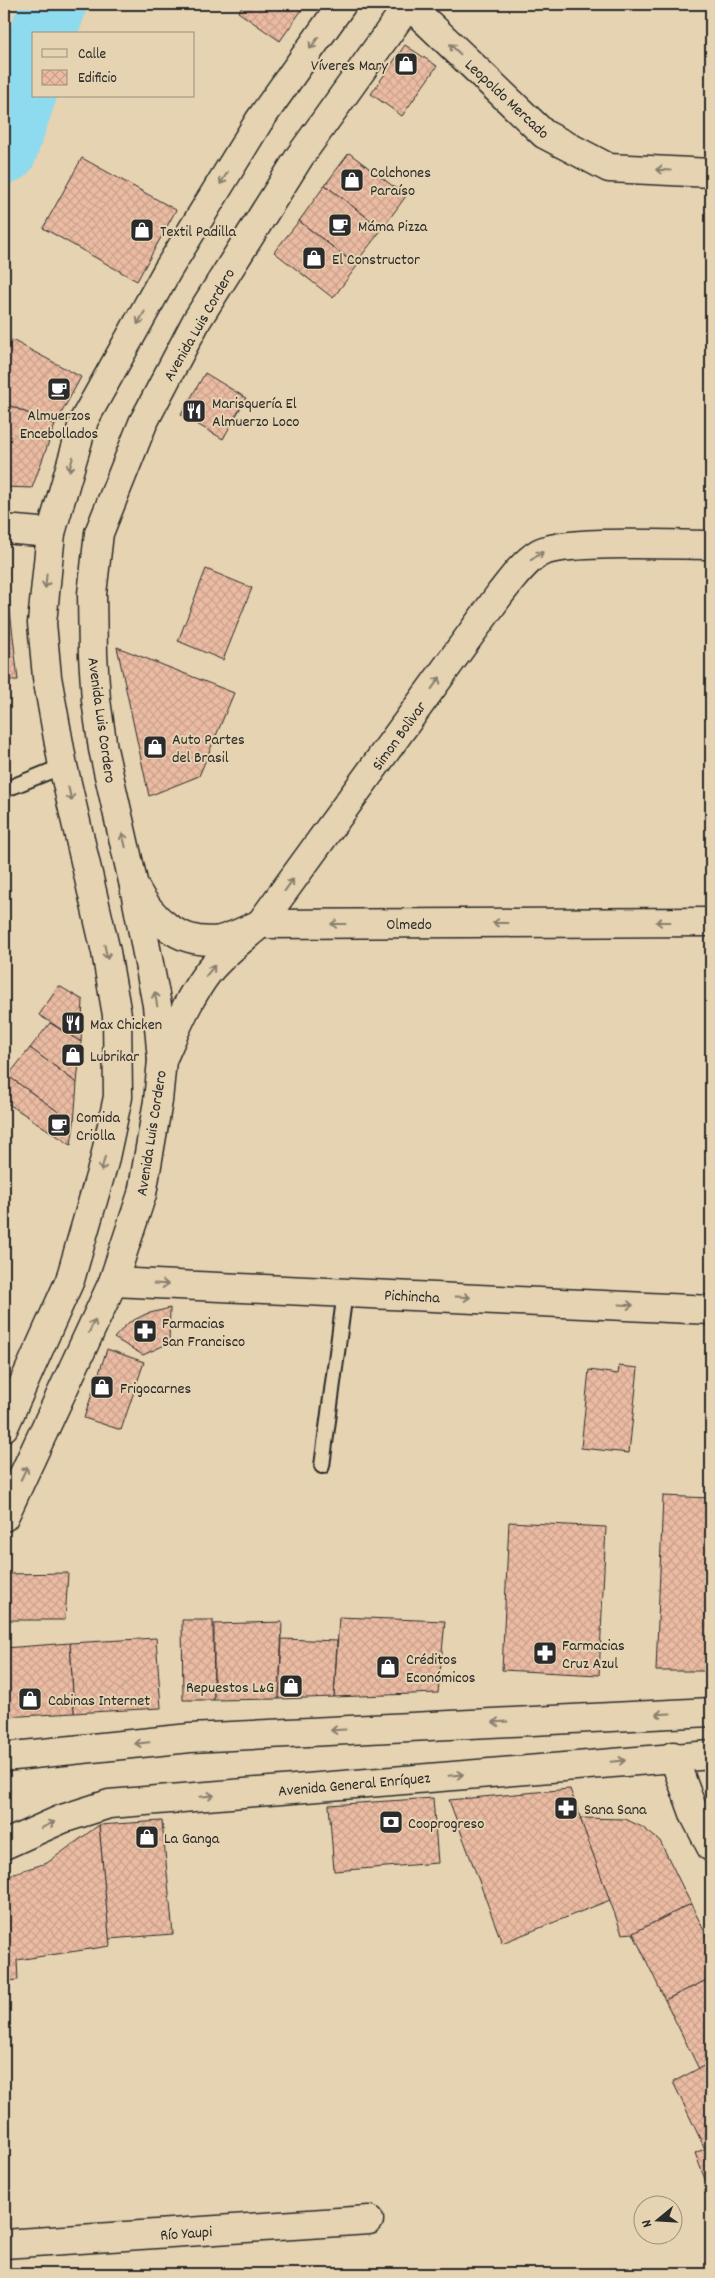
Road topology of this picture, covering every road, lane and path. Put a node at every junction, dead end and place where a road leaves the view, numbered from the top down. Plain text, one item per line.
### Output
1 (342, 4) edge
2 (409, 4) edge
3 (711, 172) edge
4 (4, 529) edge
5 (51, 533) junction
6 (711, 545) edge
7 (63, 766) junction
8 (4, 790) edge
9 (134, 886) junction
10 (711, 922) edge
11 (260, 924) junction
12 (162, 1060) junction
13 (112, 1282) junction
14 (345, 1292) junction
15 (711, 1310) edge
16 (4, 1427) edge
17 (322, 1466) dead end
18 (4, 1518) edge
19 (711, 1712) edge
20 (711, 1755) edge
21 (673, 1756) junction
22 (4, 1758) edge
23 (4, 1845) edge
24 (711, 1847) edge
25 (369, 2220) dead end
26 (4, 2244) edge

1 -> 5 main road
3 -> 2 main road, Leopoldo Mercado
9 -> 2 main road, Avenida Luis Cordero
4 - 5 main road
5 -> 7 main road
11 -> 6 main road, Simon Bolìvar
7 - 8 lane
7 -> 16 main road
9 - 11 main road, Olmedo
12 -> 9 main road, Avenida Luis Cordero
10 -> 11 main road, Olmedo
12 -> 11 main road, Simon Bolìvar
12 - 13 main road, Avenida Luis Cordero
13 -> 14 main road, Pichincha
18 -> 13 main road, Avenida Luis Cordero
14 -> 15 main road, Pichincha
14 - 17 lane
19 -> 22 main road
20 - 21 main road, Avenida General Enríquez
23 -> 21 main road, Avenida General Enríquez
21 - 24 main road
25 - 26 main road, Río Yaupi

